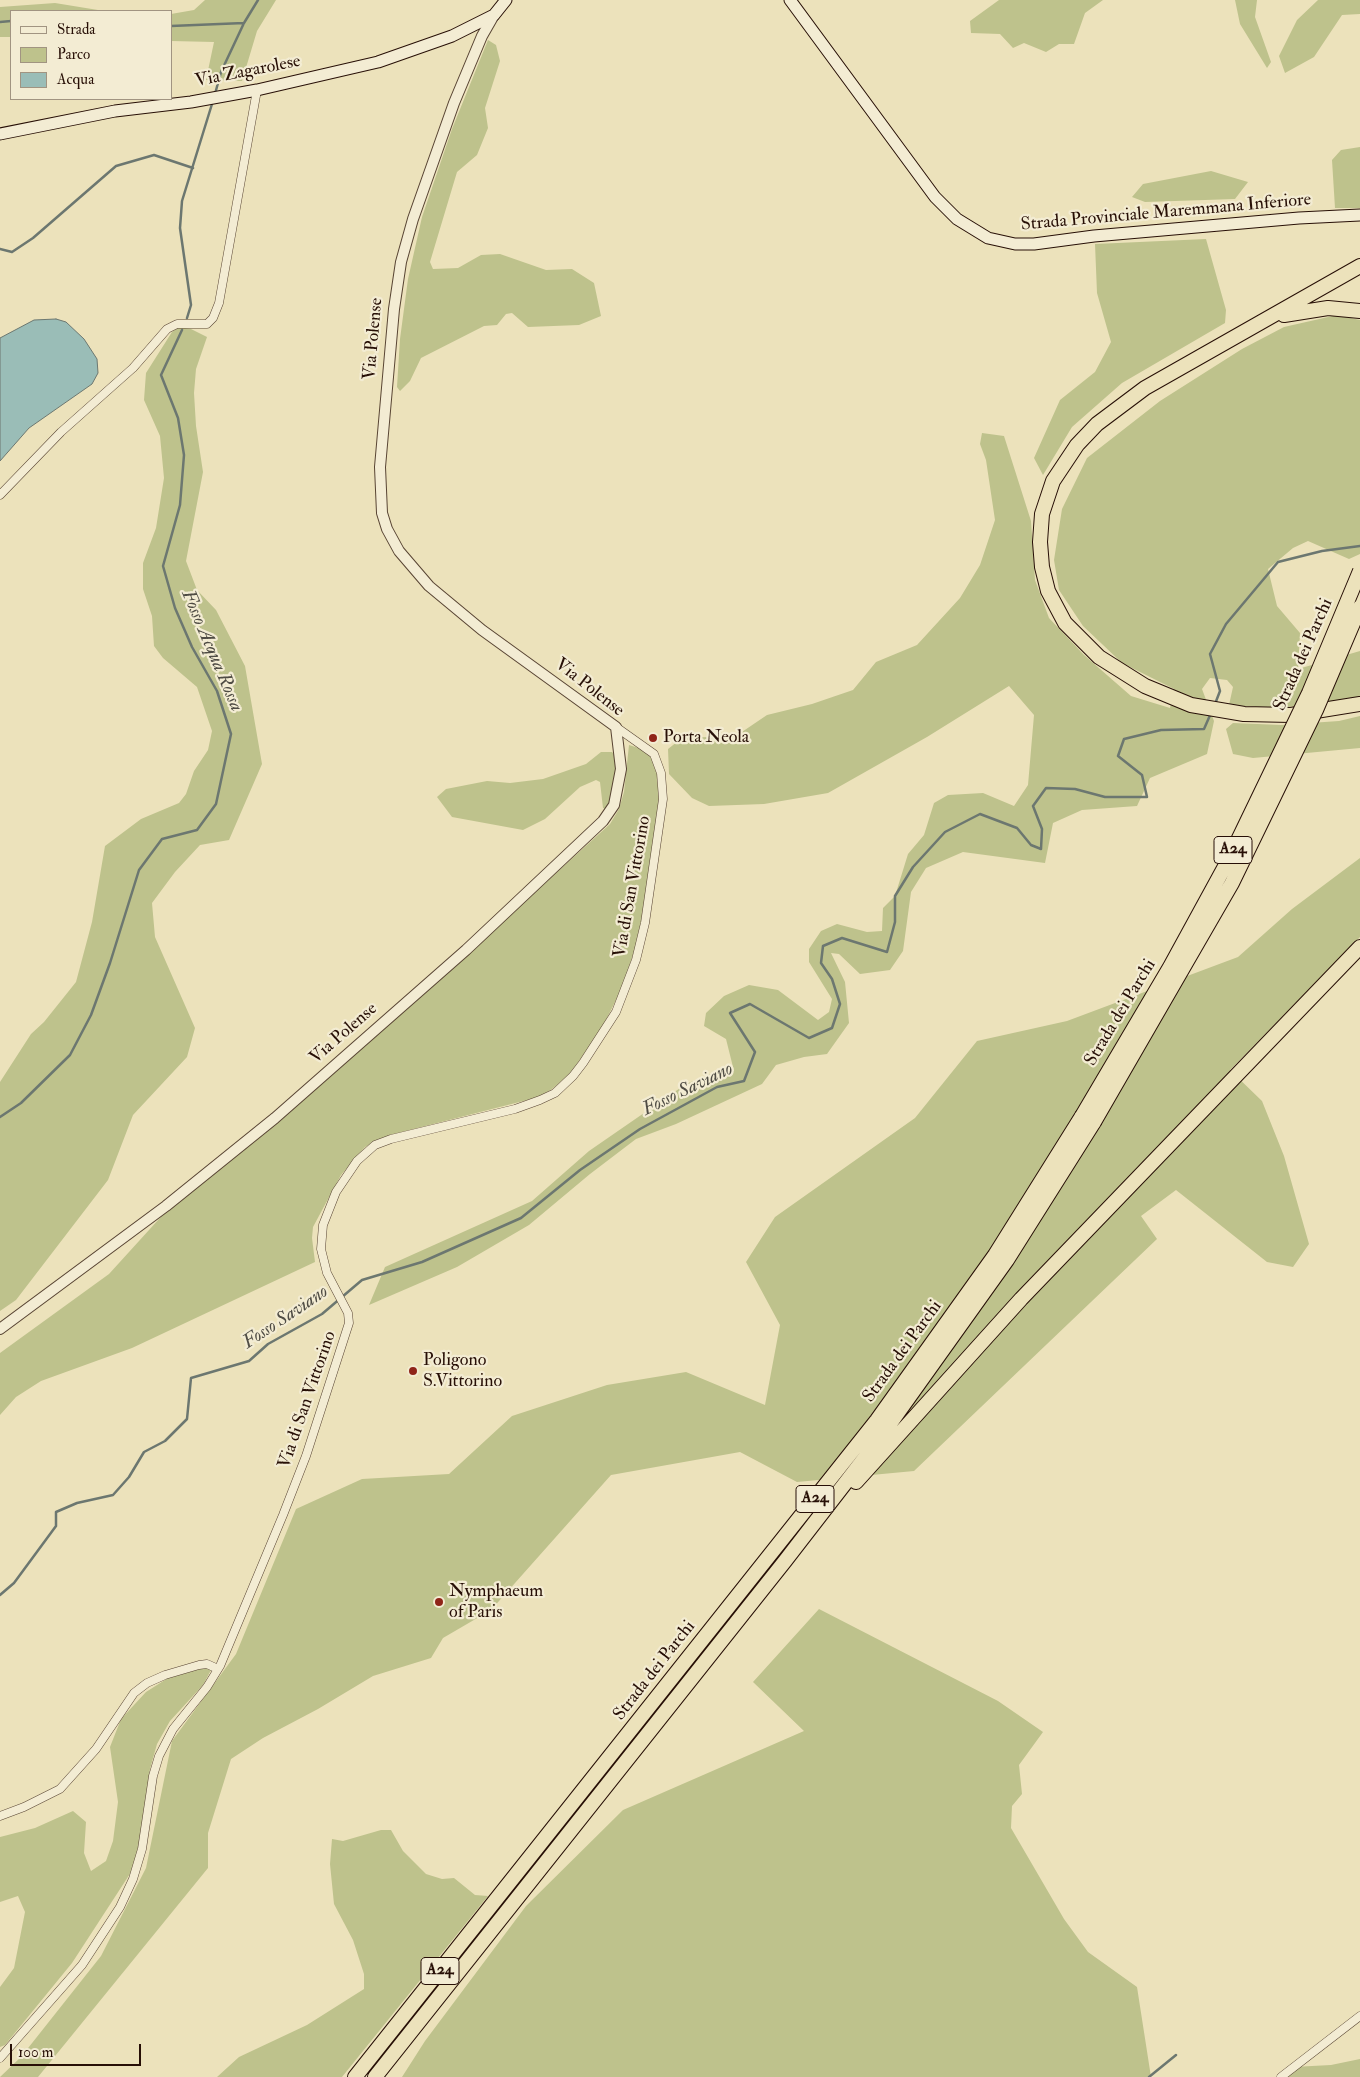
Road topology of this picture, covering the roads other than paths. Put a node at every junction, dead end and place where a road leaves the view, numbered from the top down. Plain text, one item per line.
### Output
1 (506, 0) edge
2 (790, 0) edge
3 (494, 15) junction
4 (258, 90) junction
5 (0, 134) edge
6 (1360, 215) edge
7 (1360, 266) edge
8 (1360, 312) edge
9 (1273, 317) junction
10 (0, 495) edge
11 (1360, 571) edge
12 (1360, 607) edge
13 (1360, 704) edge
14 (616, 726) junction
15 (1360, 947) edge
16 (1088, 1119) junction
17 (0, 1329) edge
18 (785, 1561) junction
19 (218, 1670) junction
20 (0, 1816) edge
21 (1360, 2016) edge
22 (0, 2058) edge
23 (355, 2077) edge
24 (375, 2077) edge
25 (1282, 2077) edge

1 - 3 main road, Via Polense
2 - 6 main road, Strada Provinciale Maremmana Inferiore
3 - 4 main road, Via Zagarolese
3 - 14 street, Via Polense
4 - 5 main road, Via Zagarolese
4 - 10 street
7 - 9 highway
8 - 9 highway
9 - 13 highway
11 - 16 highway, Strada dei Parchi / A24, bridge
12 - 16 highway, Strada dei Parchi / A24, bridge
14 - 17 street, Via Polense
14 - 19 street, Via di San Vittorino
15 - 18 highway
16 - 18 highway, Strada dei Parchi / A24
16 - 23 highway, Strada dei Parchi / A24
18 - 24 highway, Strada dei Parchi / A24
19 - 20 street
19 - 22 street, Via di San Vittorino
21 - 25 street

